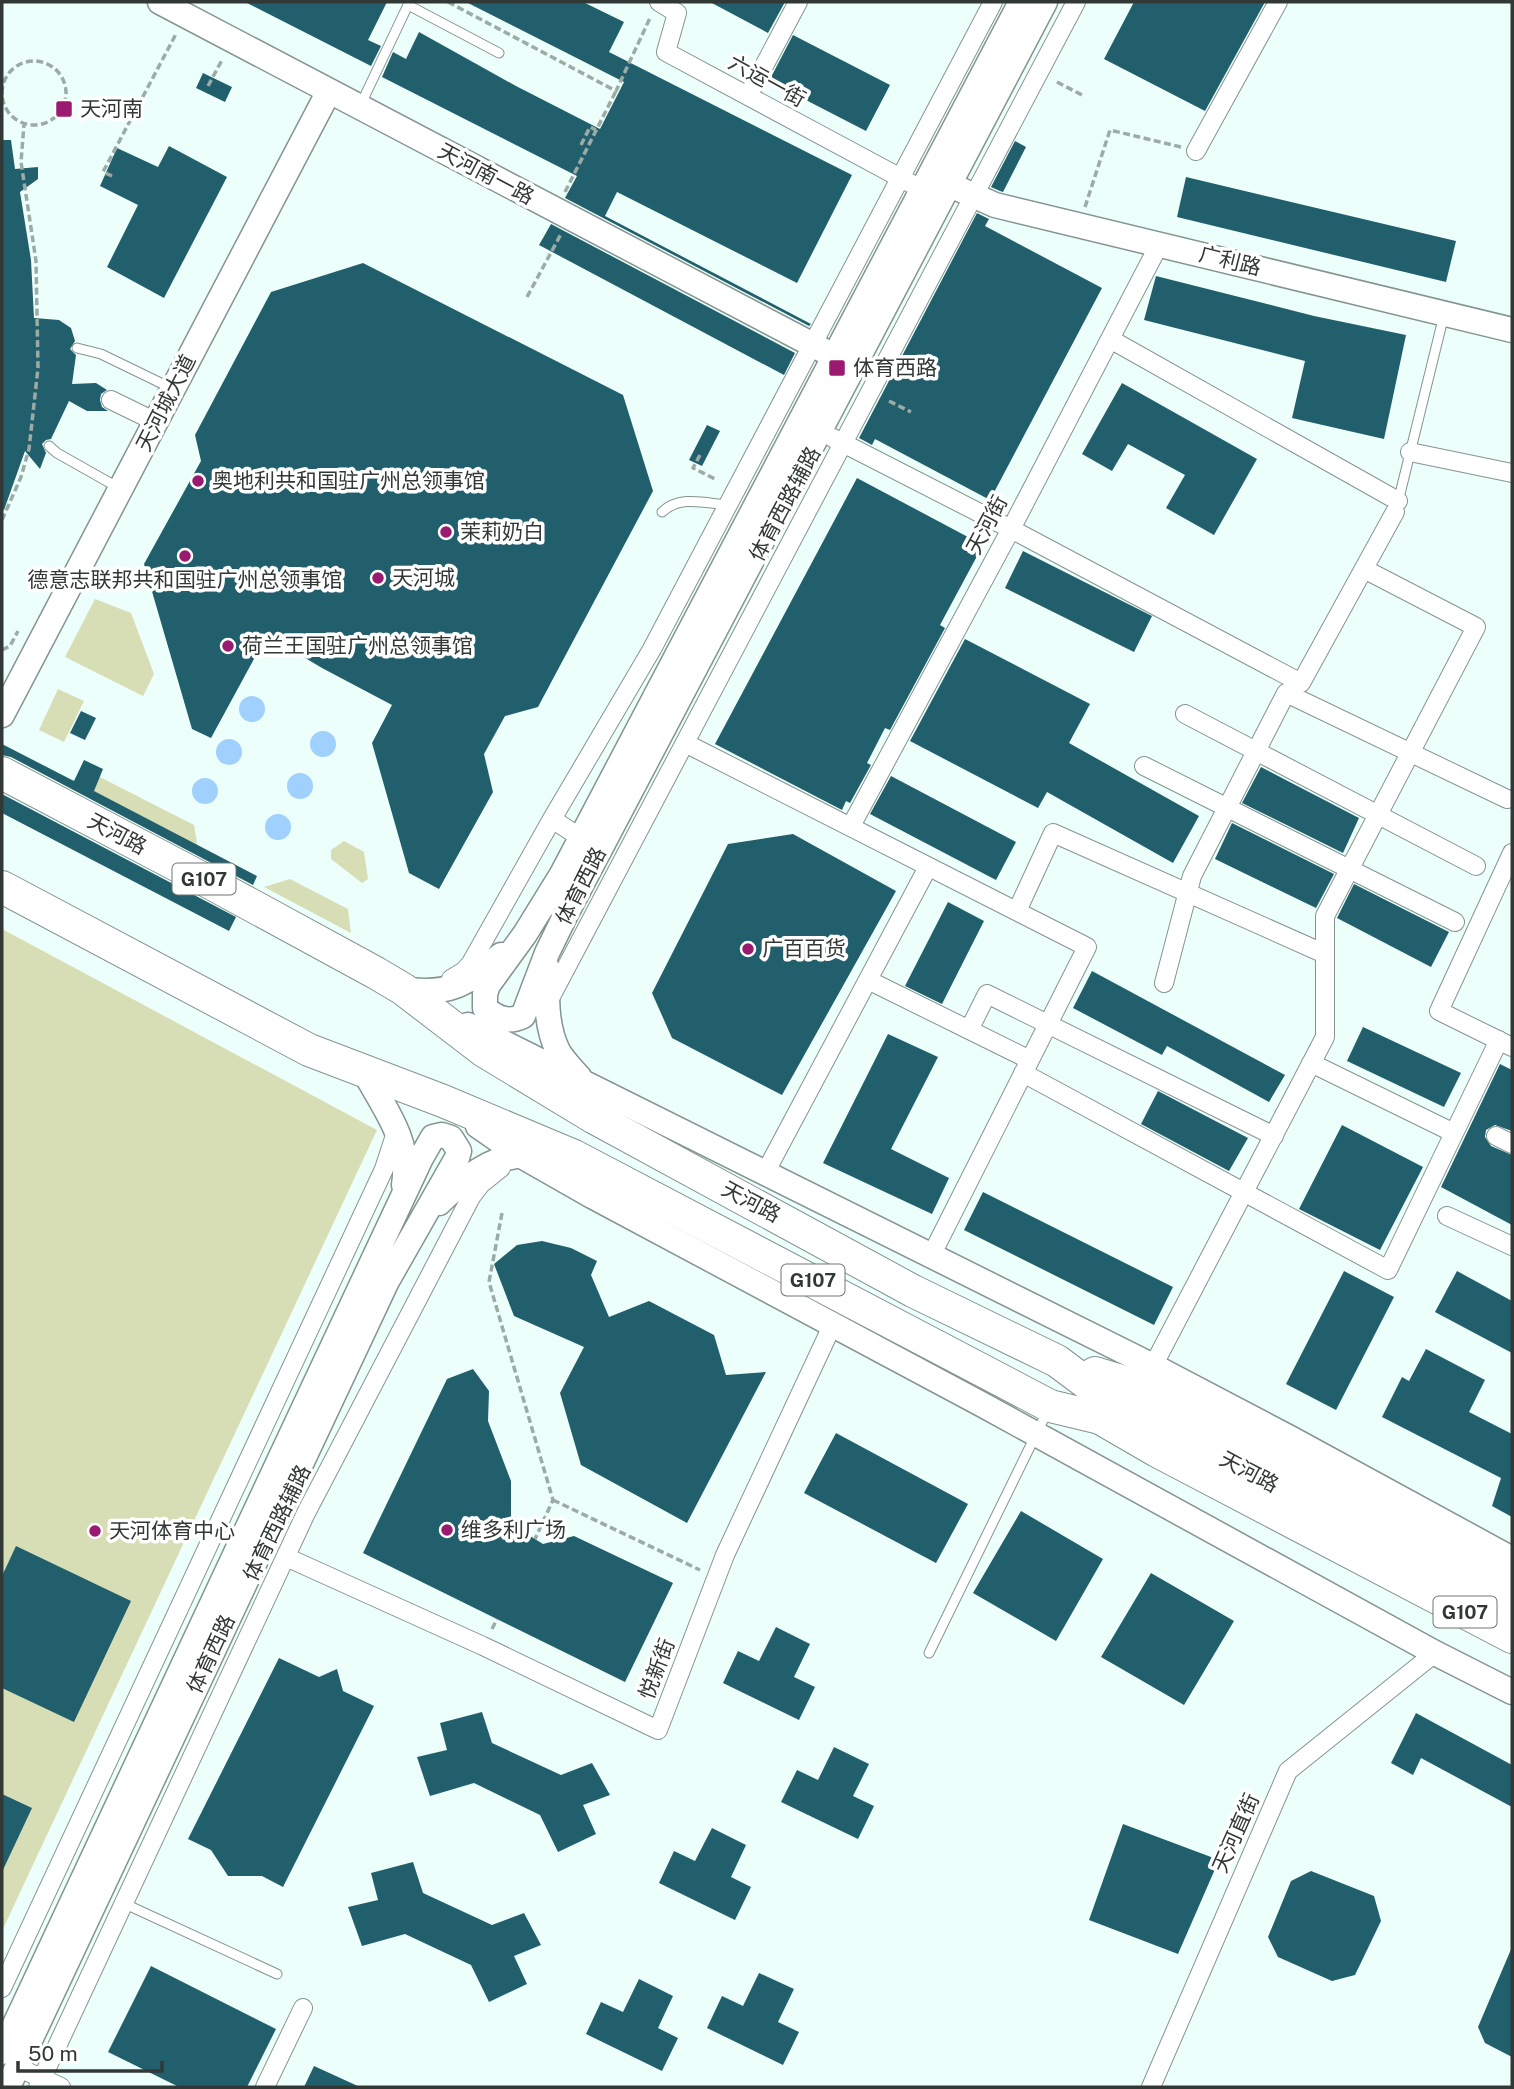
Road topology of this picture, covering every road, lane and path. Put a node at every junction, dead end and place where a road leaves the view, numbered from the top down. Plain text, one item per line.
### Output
1 (162, 2) edge
2 (448, 2) edge
3 (798, 2) edge
4 (993, 2) edge
5 (1021, 2) edge
6 (1045, 2) edge
7 (1076, 2) edge
8 (1278, 2) edge
9 (656, 7) edge
10 (177, 32) dead end
11 (1029, 35) junction
12 (1053, 45) junction
13 (499, 53) dead end
14 (224, 56) dead end
15 (1057, 82) dead end
16 (208, 86) dead end
17 (329, 91) junction
18 (616, 91) junction
19 (1082, 95) dead end
20 (748, 96) junction
21 (360, 107) junction
22 (24, 124) junction
23 (597, 130) junction
24 (581, 145) dead end
25 (1196, 151) joint
26 (113, 176) dead end
27 (900, 178) junction
28 (950, 185) junction
29 (922, 190) junction
30 (974, 196) junction
31 (563, 197) dead end
32 (1080, 224) junction
33 (562, 232) dead end
34 (1160, 243) junction
35 (527, 297) dead end
36 (1444, 313) junction
37 (1512, 330) edge
38 (1110, 339) junction
39 (77, 348) dead end
40 (824, 351) junction
41 (173, 389) junction
42 (111, 400) dead end
43 (889, 401) dead end
44 (911, 412) dead end
45 (156, 422) junction
46 (821, 431) junction
47 (843, 443) junction
48 (49, 446) dead end
49 (1410, 452) junction
50 (701, 455) dead end
51 (1512, 473) edge
52 (717, 480) dead end
53 (121, 489) junction
54 (727, 505) junction
55 (1397, 506) junction
56 (662, 512) dead end
57 (2, 520) edge
58 (1011, 529) junction
59 (1364, 569) junction
60 (18, 631) dead end
61 (2, 650) edge
62 (1185, 714) dead end
63 (2, 715) edge
64 (685, 743) junction
65 (1144, 766) dead end
66 (2, 774) edge
67 (1507, 799) dead end
68 (552, 819) junction
69 (851, 826) junction
70 (581, 838) junction
71 (1512, 853) edge
72 (1476, 866) dead end
73 (928, 867) junction
74 (2, 887) edge
75 (1017, 911) junction
76 (1455, 922) dead end
77 (525, 934) junction
78 (547, 953) junction
79 (1325, 954) junction
80 (868, 979) junction
81 (1164, 982) dead end
82 (403, 989) junction
83 (547, 1002) junction
84 (523, 1016) junction
85 (1048, 1024) junction
86 (969, 1030) junction
87 (1506, 1043) edge
88 (1311, 1063) junction
89 (1027, 1067) junction
90 (365, 1073) junction
91 (581, 1080) junction
92 (443, 1101) junction
93 (397, 1129) junction
94 (1454, 1133) junction
95 (1274, 1136) junction
96 (1496, 1136) dead end
97 (1512, 1144) edge
98 (520, 1155) junction
99 (574, 1156) junction
100 (765, 1173) junction
101 (401, 1198) junction
102 (502, 1213) dead end
103 (1447, 1216) dead end
104 (419, 1224) junction
105 (1512, 1246) edge
106 (931, 1256) junction
107 (832, 1326) junction
108 (1057, 1361) junction
109 (1147, 1376) junction
110 (1050, 1406) junction
111 (1036, 1435) junction
112 (553, 1500) junction
113 (536, 1539) dead end
114 (286, 1557) junction
115 (1512, 1559) edge
116 (1423, 1577) junction
117 (716, 1578) junction
118 (1512, 1584) edge
119 (1512, 1612) edge
120 (1512, 1637) edge
121 (929, 1653) dead end
122 (1435, 1653) junction
123 (1512, 1660) edge
124 (1512, 1692) edge
125 (148, 1788) junction
126 (171, 1798) junction
127 (123, 1903) junction
128 (278, 1975) dead end
129 (2, 1988) edge
130 (303, 2008) dead end
131 (9, 2069) edge
132 (40, 2083) edge
133 (61, 2087) edge
134 (265, 2087) edge
135 (1151, 2087) edge

1 - 17 main road, 天河南一路
2 - 18 path
3 - 20 street
4 - 27 street
5 - 29 main road, 体育西路
6 - 11 main road, 体育西路
7 - 12 street, 体育西路辅路
8 - 25 street
9 - 18 path
9 - 20 street, 六运一街
10 - 26 path
11 - 12 street
11 - 28 main road, 体育西路
12 - 30 street, 体育西路辅路
13 - 21 lane
14 - 16 path
15 - 19 path
17 - 21 main road, 天河南一路
17 - 41 main road, 天河城大道
18 - 23 path
20 - 27 street, 六运一街
21 - 40 main road, 天河南一路
22 - 22 path
22 - 57 path
23 - 24 path
23 - 31 path
25 - 32 path
27 - 29 street, 六运一街
27 - 40 street
28 - 30 main road, 广利路
28 - 46 main road, 体育西路
29 - 40 main road, 体育西路
30 - 32 main road, 广利路
30 - 47 street, 体育西路辅路
32 - 34 main road, 广利路
33 - 35 path
34 - 36 main road, 广利路
34 - 38 street, 天河街
36 - 37 main road, 广利路
36 - 49 lane
38 - 55 street
38 - 58 street, 天河街
39 - 41 lane
40 - 54 street
40 - 70 main road, 体育西路
41 - 45 main road, 天河城大道
42 - 45 street
43 - 44 path
45 - 53 main road, 天河城大道
46 - 47 street
46 - 78 main road, 体育西路
47 - 58 street
47 - 64 street, 体育西路辅路
48 - 53 lane
49 - 51 street
49 - 55 lane
50 - 52 path
53 - 63 main road, 天河城大道
54 - 56 lane
54 - 68 street
55 - 59 street
58 - 59 street
58 - 69 street, 天河街
59 - 79 street
60 - 61 path
62 - 72 street
64 - 69 street
64 - 83 street, 体育西路辅路
65 - 76 street
66 - 82 highway, 天河路 / G107
67 - 81 street
68 - 70 street
68 - 82 street
69 - 73 street
70 - 77 main road, 体育西路
71 - 87 street
73 - 75 street
73 - 80 street
74 - 90 highway, 天河路 / G107
75 - 79 street
75 - 85 street
77 - 82 main road
77 - 84 main road
78 - 83 main road
78 - 84 main road, 体育西路
79 - 88 street
80 - 86 street
80 - 100 street
82 - 91 main road
82 - 108 highway, 天河路 / G107
83 - 84 street
83 - 91 main road
85 - 86 street
85 - 89 street
85 - 95 street
86 - 89 street
87 - 94 street
88 - 94 street
88 - 95 street
89 - 94 street
89 - 106 street
90 - 92 highway, 天河路 / G107
90 - 93 main road
91 - 100 main road
92 - 98 main road
92 - 99 highway, 天河路 / G107
93 - 101 main road
93 - 129 street
95 - 109 street
96 - 97 street
98 - 99 main road
98 - 104 main road
98 - 107 main road
98 - 114 street, 体育西路辅路
99 - 110 highway, 天河路 / G107
100 - 106 main road
101 - 104 main road, 体育西路
101 - 131 main road, 体育西路
102 - 112 path
103 - 105 street
104 - 125 main road, 体育西路
106 - 109 main road
107 - 111 main road
107 - 117 street, 悦新街
108 - 109 highway
108 - 116 highway, 天河路 / G107
109 - 115 main road
109 - 118 highway
110 - 111 lane
110 - 116 highway, 天河路 / G107
110 - 123 highway
111 - 121 lane
111 - 122 main road
112 - 113 path
112 - 117 path
114 - 117 street, 悦新街
114 - 126 street, 体育西路辅路
116 - 119 highway, 天河路 / G107
116 - 120 highway, 天河路 / G107
122 - 124 main road
122 - 135 street, 天河直街
125 - 126 street
125 - 131 main road, 体育西路
126 - 127 street, 体育西路辅路
127 - 128 lane
127 - 132 street, 体育西路辅路
130 - 134 street
131 - 132 street
132 - 133 street

